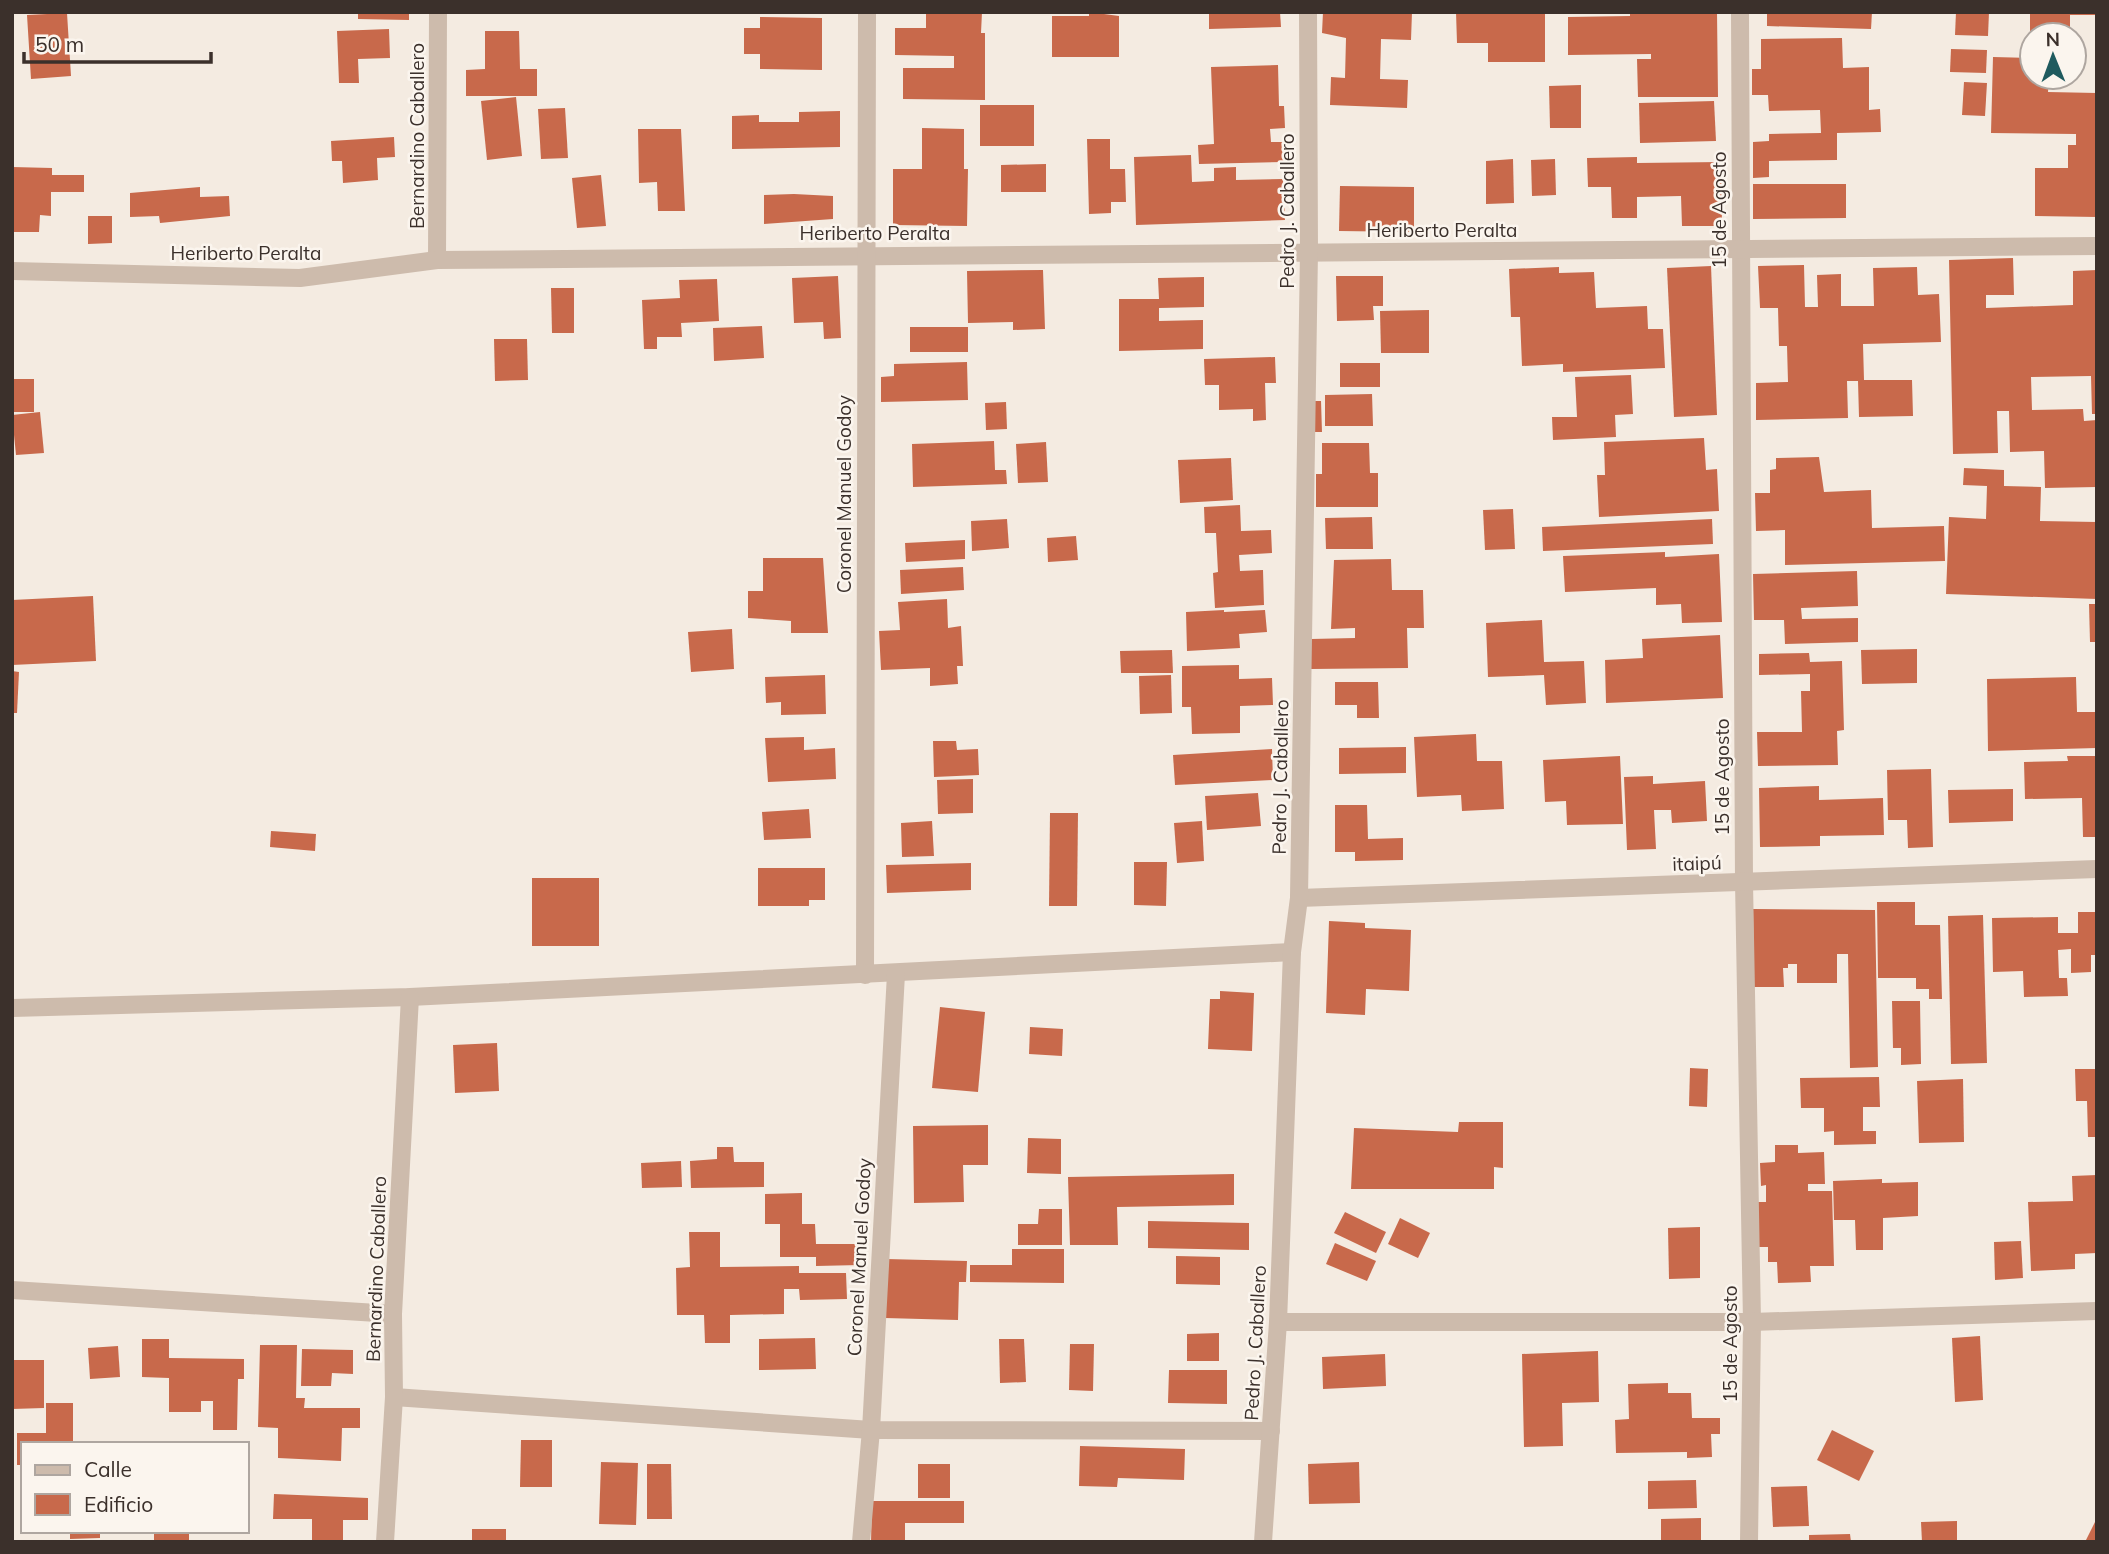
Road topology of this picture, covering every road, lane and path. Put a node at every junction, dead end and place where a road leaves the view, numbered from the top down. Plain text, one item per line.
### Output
1 (438, 12) edge
2 (867, 12) edge
3 (1308, 12) edge
4 (1740, 12) edge
5 (2097, 246) edge
6 (1739, 250) junction
7 (1309, 251) junction
8 (864, 254) junction
9 (437, 260) junction
10 (12, 271) edge
11 (2097, 869) edge
12 (1744, 882) junction
13 (1299, 898) junction
14 (1292, 952) junction
15 (895, 974) junction
16 (865, 975) junction
17 (410, 998) junction
18 (12, 1008) edge
19 (12, 1290) edge
20 (2097, 1311) edge
21 (393, 1314) junction
22 (1278, 1322) junction
23 (1752, 1322) junction
24 (394, 1396) junction
25 (871, 1430) junction
26 (1271, 1431) junction
27 (385, 1542) edge
28 (861, 1542) edge
29 (1264, 1542) edge
30 (1749, 1542) edge

1 - 9 street, Bernardino Caballero
2 - 8 street, Coronel Manuel Godoy
3 - 7 street, Pedro J. Caballero
4 - 6 street, 15 de Agosto
5 - 6 street, Heriberto Peralta
6 - 7 street, Heriberto Peralta
6 - 12 street, 15 de Agosto
7 - 8 street, Heriberto Peralta
7 - 13 street, Pedro J. Caballero
8 - 9 street, Heriberto Peralta
8 - 16 street, Coronel Manuel Godoy
9 - 10 street, Heriberto Peralta
11 - 12 street, itaipú
12 - 13 street, itaipú
12 - 23 street, 15 de Agosto
13 - 14 street, Pedro J. Caballero
14 - 15 street
14 - 22 street, Pedro J. Caballero
15 - 16 street
15 - 25 street, Coronel Manuel Godoy
16 - 17 street
17 - 18 street
17 - 21 street, Bernardino Caballero
19 - 21 street
20 - 23 street
21 - 24 street, Bernardino Caballero
22 - 23 street
22 - 26 street, Pedro J. Caballero
23 - 30 street, 15 de Agosto
24 - 25 street
24 - 27 street, Bernardino Caballero
25 - 26 street
25 - 28 street, Coronel Manuel Godoy
26 - 29 street, Pedro J. Caballero

